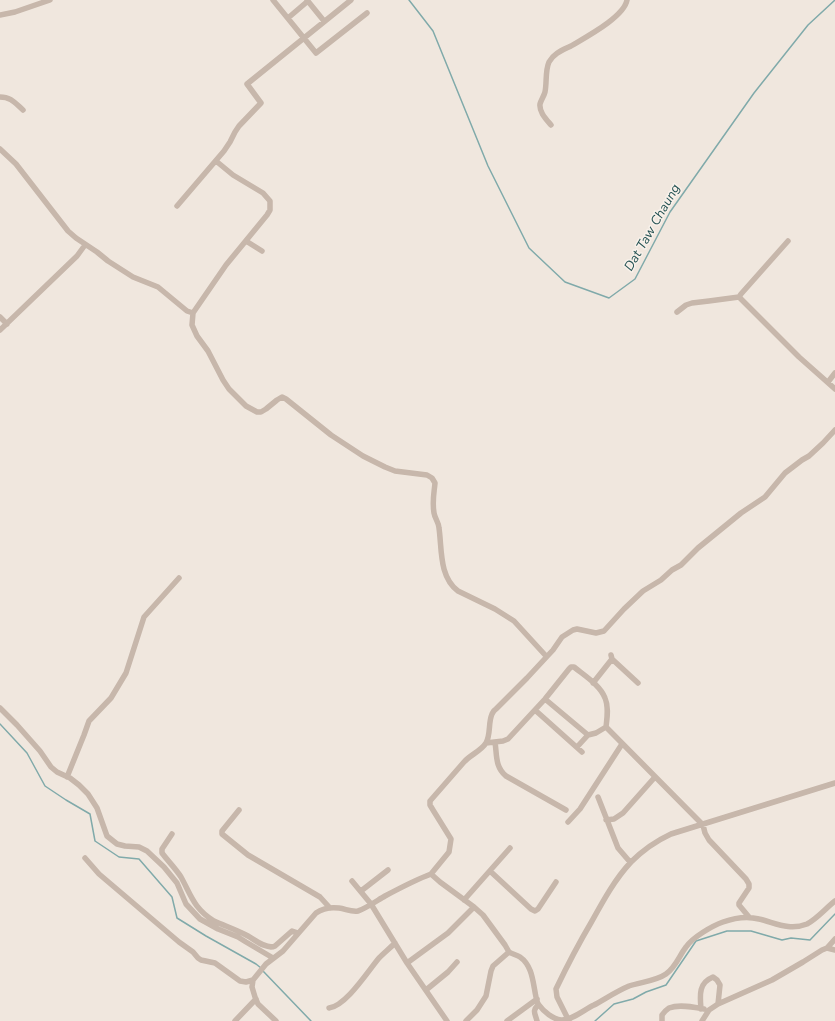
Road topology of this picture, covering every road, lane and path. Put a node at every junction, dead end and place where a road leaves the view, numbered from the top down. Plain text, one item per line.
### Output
1 (50, 0) edge
2 (273, 0) edge
3 (307, 0) edge
4 (351, 0) edge
5 (627, 0) edge
6 (367, 13) dead end
7 (0, 14) edge
8 (288, 18) junction
9 (324, 21) junction
10 (304, 38) junction
11 (0, 97) edge
12 (23, 110) dead end
13 (551, 125) dead end
14 (0, 149) edge
15 (216, 161) junction
16 (177, 206) dead end
17 (246, 241) junction
18 (788, 241) dead end
19 (85, 245) junction
20 (262, 251) dead end
21 (739, 297) junction
22 (677, 312) dead end
23 (193, 314) junction
24 (0, 317) edge
25 (7, 324) junction
26 (0, 330) edge
27 (835, 373) edge
28 (828, 382) junction
29 (835, 389) edge
30 (835, 430) edge
31 (179, 578) dead end
32 (546, 656) junction
33 (592, 683) junction
34 (638, 683) dead end
35 (545, 699) junction
36 (0, 708) edge
37 (534, 710) junction
38 (606, 727) junction
39 (588, 735) junction
40 (495, 742) junction
41 (486, 743) junction
42 (622, 744) junction
43 (577, 747) junction
44 (582, 752) dead end
45 (67, 777) junction
46 (655, 777) junction
47 (835, 783) edge
48 (598, 797) dead end
49 (239, 810) dead end
50 (566, 810) dead end
51 (606, 820) junction
52 (568, 822) dead end
53 (702, 824) junction
54 (172, 834) dead end
55 (510, 848) dead end
56 (85, 858) dead end
57 (630, 862) junction
58 (388, 870) dead end
59 (490, 871) junction
60 (431, 874) junction
61 (352, 881) dead end
62 (556, 882) dead end
63 (361, 891) junction
64 (464, 900) junction
65 (835, 900) edge
66 (370, 904) junction
67 (474, 907) junction
68 (330, 908) junction
69 (749, 917) junction
70 (298, 933) junction
71 (835, 939) edge
72 (395, 943) junction
73 (827, 948) junction
74 (835, 950) edge
75 (509, 952) junction
76 (273, 958) junction
77 (457, 962) dead end
78 (408, 964) junction
79 (253, 980) junction
80 (426, 990) junction
81 (254, 1001) junction
82 (538, 1002) junction
83 (718, 1004) junction
84 (330, 1008) dead end
85 (701, 1009) junction
86 (709, 1010) junction
87 (569, 1020) edge
88 (235, 1021) edge
89 (276, 1021) edge
90 (447, 1021) edge
91 (466, 1021) edge
92 (507, 1021) edge
93 (538, 1021) edge
94 (662, 1021) edge
95 (702, 1021) edge

1 - 7 street
2 - 8 street
3 - 8 street
3 - 9 street
4 - 9 street
5 - 13 street
6 - 10 street
8 - 10 street
9 - 10 street
10 - 15 street
11 - 12 street
14 - 19 street
15 - 16 street
15 - 17 street
17 - 20 street
17 - 23 street
18 - 21 street
19 - 23 street
19 - 25 street
21 - 22 street
21 - 28 street
23 - 32 street
24 - 25 street
25 - 26 street
27 - 28 street
28 - 29 street
30 - 32 street
31 - 45 street
32 - 41 street
33 - 34 street
33 - 35 street
33 - 38 street
35 - 37 street
35 - 39 street
36 - 45 street
37 - 40 street
37 - 43 street
38 - 39 street
38 - 42 street
39 - 43 street
40 - 41 street
40 - 50 street
41 - 60 street
42 - 46 street
42 - 52 street
43 - 44 street
45 - 76 street
46 - 51 street
46 - 53 street
47 - 53 street
48 - 51 street
49 - 68 street
51 - 57 street
53 - 57 street
53 - 69 street
54 - 70 street
55 - 59 street
56 - 79 street
57 - 87 street
58 - 63 street
59 - 62 street
59 - 64 street
60 - 64 street
60 - 66 street
61 - 63 street
63 - 66 street
64 - 67 street
65 - 69 street
66 - 68 street
66 - 72 street
67 - 75 street
67 - 78 street
68 - 70 street
69 - 87 street
70 - 76 street
71 - 73 street
72 - 78 street
72 - 84 street
73 - 74 street
73 - 83 street
75 - 82 street
75 - 91 street
76 - 79 street
77 - 80 street
78 - 80 street
79 - 81 street
80 - 90 street
81 - 88 street
81 - 89 street
82 - 87 street
82 - 92 street
82 - 93 street
83 - 85 street
83 - 86 street
85 - 86 street
85 - 94 street
86 - 95 street

